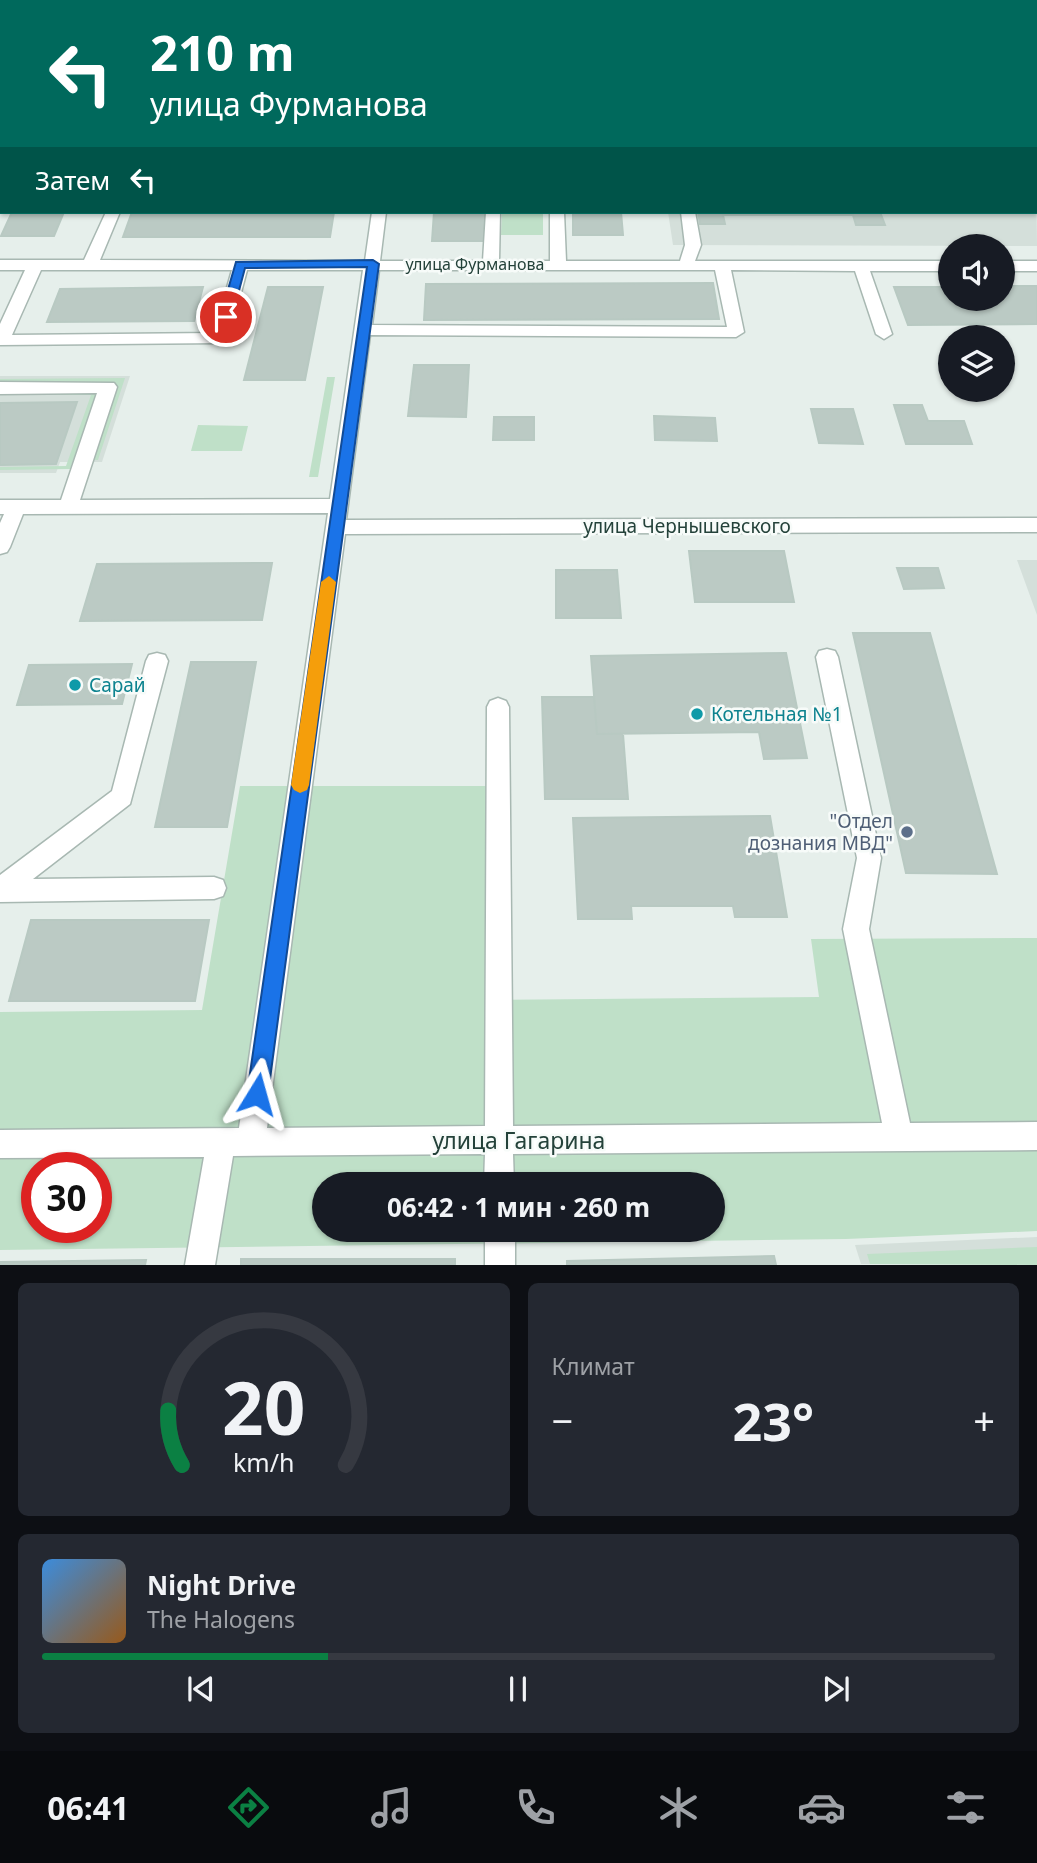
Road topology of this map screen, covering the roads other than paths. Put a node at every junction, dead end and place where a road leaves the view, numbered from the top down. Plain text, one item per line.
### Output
1 (112, 214) edge
2 (379, 214) edge
3 (493, 214) edge
4 (557, 214) edge
5 (688, 214) edge
6 (240, 264) junction
7 (373, 264) junction
8 (491, 264) junction
9 (0, 265) edge
10 (35, 265) junction
11 (90, 265) junction
12 (558, 265) junction
13 (686, 265) junction
14 (722, 265) junction
15 (861, 266) junction
16 (938, 266) edge
17 (1015, 266) edge
18 (1037, 266) edge
19 (364, 330) junction
20 (884, 334) dead end
21 (1, 340) edge
22 (0, 388) edge
23 (8, 507) edge
24 (68, 507) junction
25 (338, 516) junction
26 (1037, 525) edge
27 (0, 547) edge
28 (827, 657) dead end
29 (157, 661) dead end
30 (498, 707) dead end
31 (214, 888) dead end
32 (0, 890) edge
33 (1037, 1136) edge
34 (899, 1137) junction
35 (498, 1140) junction
36 (221, 1142) junction
37 (251, 1143) junction
38 (0, 1144) edge
39 (499, 1172) edge
40 (500, 1242) edge
41 (200, 1265) edge
42 (500, 1265) edge

1 - 11 street
2 - 7 street
3 - 8 street
4 - 12 street
5 - 13 street
6 - 7 street, улица Фурманова
6 - 11 street, улица Фурманова
6 - 21 street
7 - 8 street, улица Фурманова
7 - 19 street
8 - 12 street, улица Фурманова
9 - 10 street, улица Фурманова
10 - 11 street, улица Фурманова
10 - 21 street
12 - 13 street, улица Фурманова
13 - 14 street, улица Фурманова
14 - 15 street, улица Фурманова
14 - 19 street
15 - 16 street, улица Фурманова
15 - 20 street
17 - 18 street
19 - 25 street
22 - 24 street
23 - 24 street, улица Чернышевского
23 - 27 street
24 - 25 street, улица Чернышевского
25 - 26 street, улица Чернышевского
25 - 37 street
28 - 34 street
29 - 32 street
30 - 35 street
31 - 32 street
33 - 34 street, улица Гагарина
34 - 35 street, улица Гагарина
35 - 37 street, улица Гагарина
35 - 39 street
36 - 37 street, улица Гагарина
36 - 38 street, улица Гагарина
36 - 41 street
40 - 42 street

